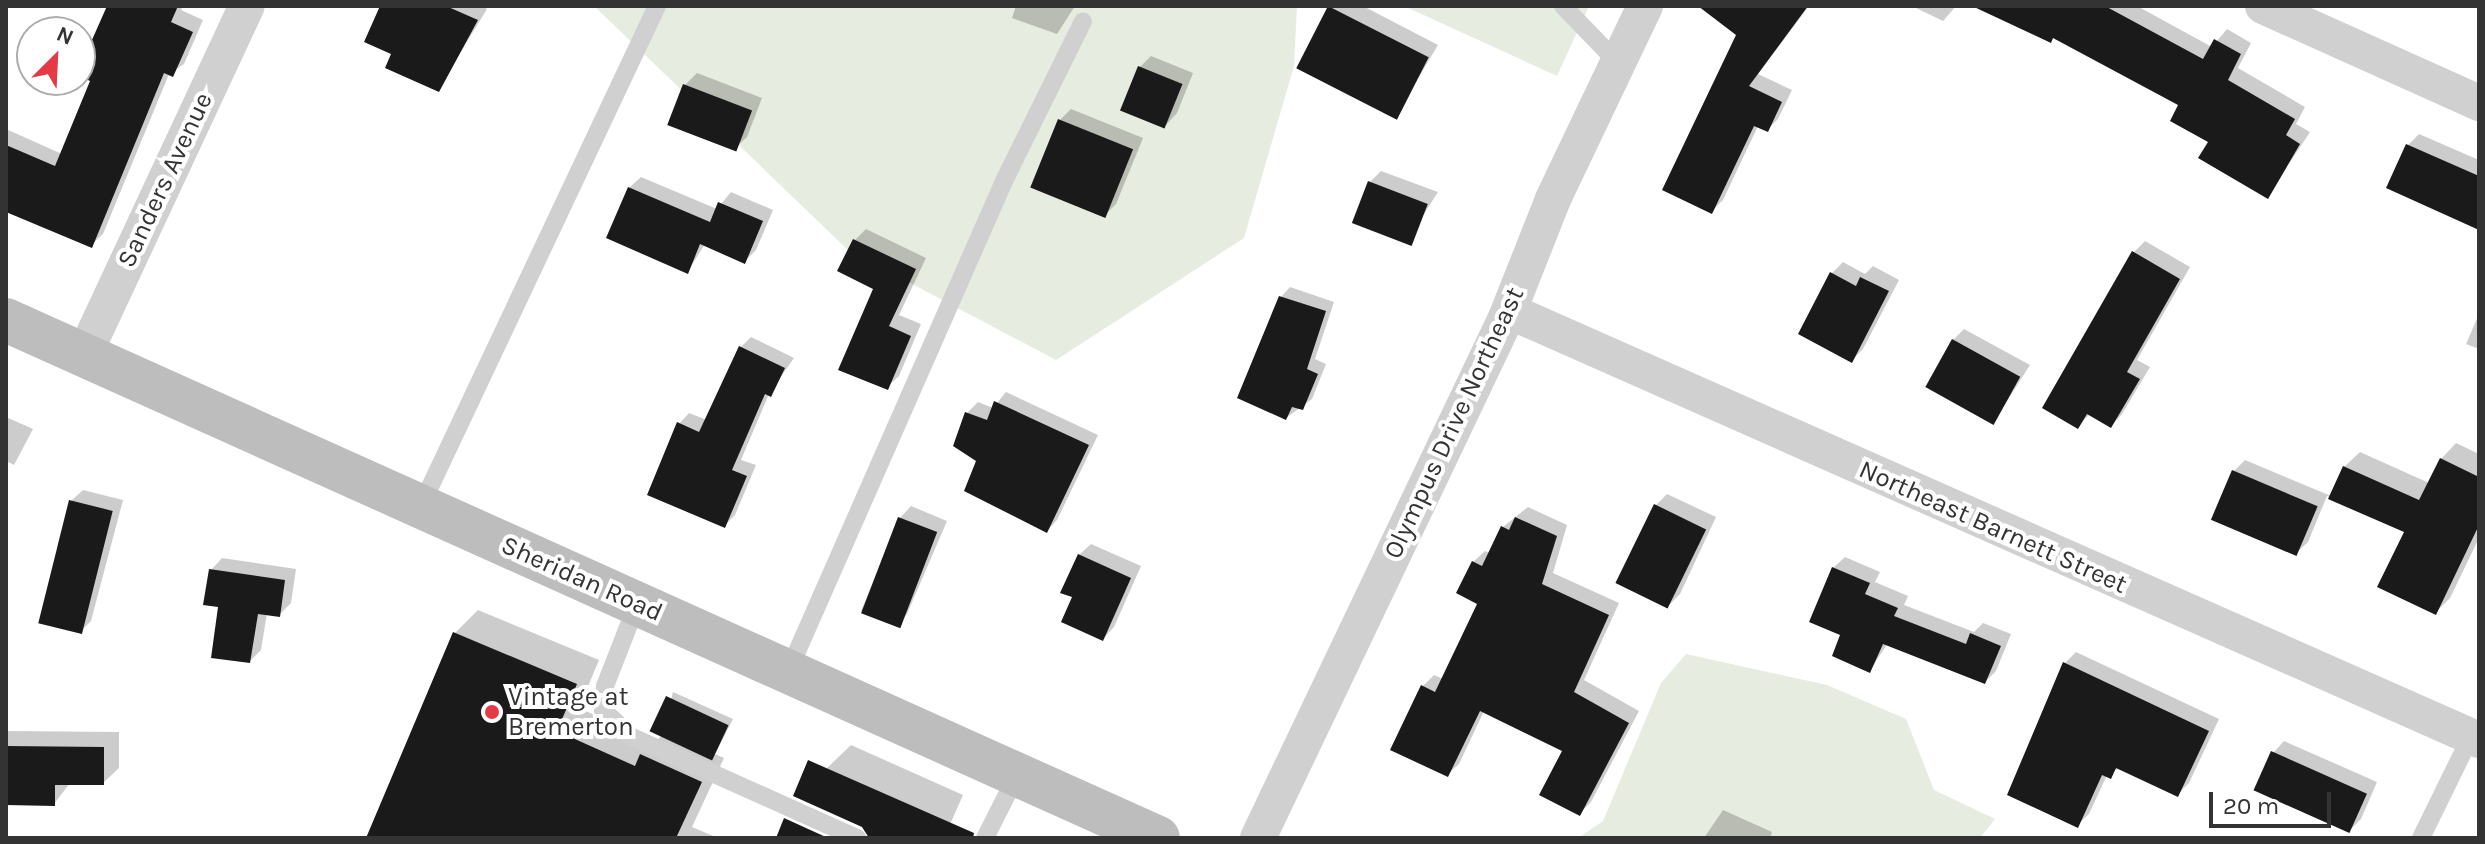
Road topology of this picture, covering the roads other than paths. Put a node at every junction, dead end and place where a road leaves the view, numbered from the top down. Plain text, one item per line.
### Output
1 (247, 6) edge
2 (657, 6) edge
3 (1645, 6) edge
4 (2263, 6) edge
5 (1562, 8) edge
6 (1083, 21) dead end
7 (1618, 63) junction
8 (2479, 103) edge
9 (1509, 311) junction
10 (6, 320) edge
11 (84, 355) junction
12 (421, 506) junction
13 (637, 604) junction
14 (788, 672) junction
15 (2475, 738) edge
16 (1017, 775) junction
17 (857, 838) edge
18 (985, 838) edge
19 (1158, 838) edge
20 (1258, 838) edge
21 (2421, 838) edge

1 - 11 street, Sanders Avenue
2 - 12 lane
3 - 7 street, Olympus Drive Northeast
4 - 8 street
5 - 7 lane
6 - 14 lane
7 - 9 street, Olympus Drive Northeast
9 - 15 street, Northeast Barnett Street
9 - 20 street, Olympus Drive Northeast
10 - 11 main road, Sheridan Road
11 - 12 main road, Sheridan Road
12 - 13 main road, Sheridan Road
13 - 14 main road, Sheridan Road
13 - 17 lane
14 - 16 main road, Sheridan Road
15 - 21 lane
16 - 18 lane
16 - 19 main road, Sheridan Road

